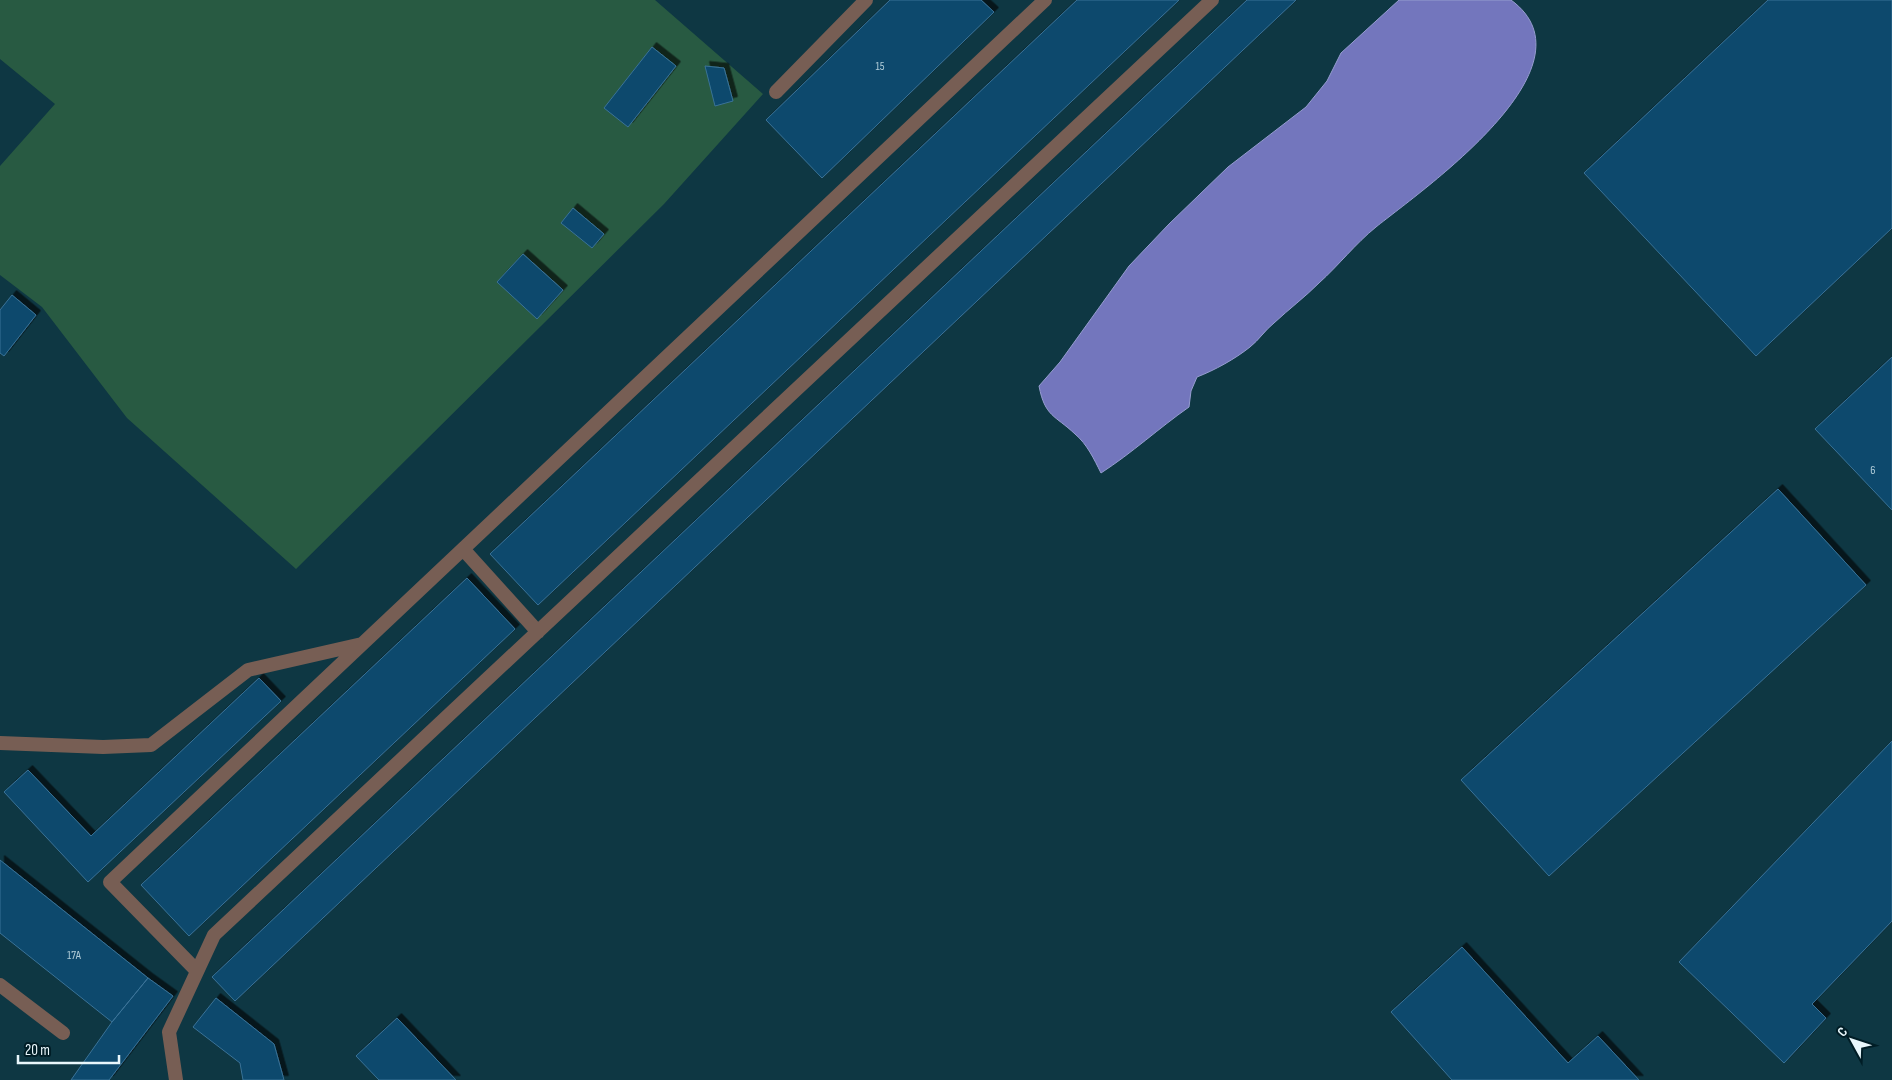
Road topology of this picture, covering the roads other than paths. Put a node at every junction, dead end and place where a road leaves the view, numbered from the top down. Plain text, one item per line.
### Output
1 (866, 0) edge
2 (1045, 0) edge
3 (1212, 0) edge
4 (776, 92) dead end
5 (463, 549) junction
6 (538, 632) junction
7 (363, 644) junction
8 (0, 743) edge
9 (198, 971) junction
10 (0, 985) edge
11 (63, 1033) dead end
12 (176, 1080) edge

1 - 4 lane
2 - 5 lane
3 - 6 lane
5 - 6 lane
5 - 7 lane
6 - 9 lane
7 - 8 lane
7 - 9 lane
9 - 12 lane
10 - 11 lane

